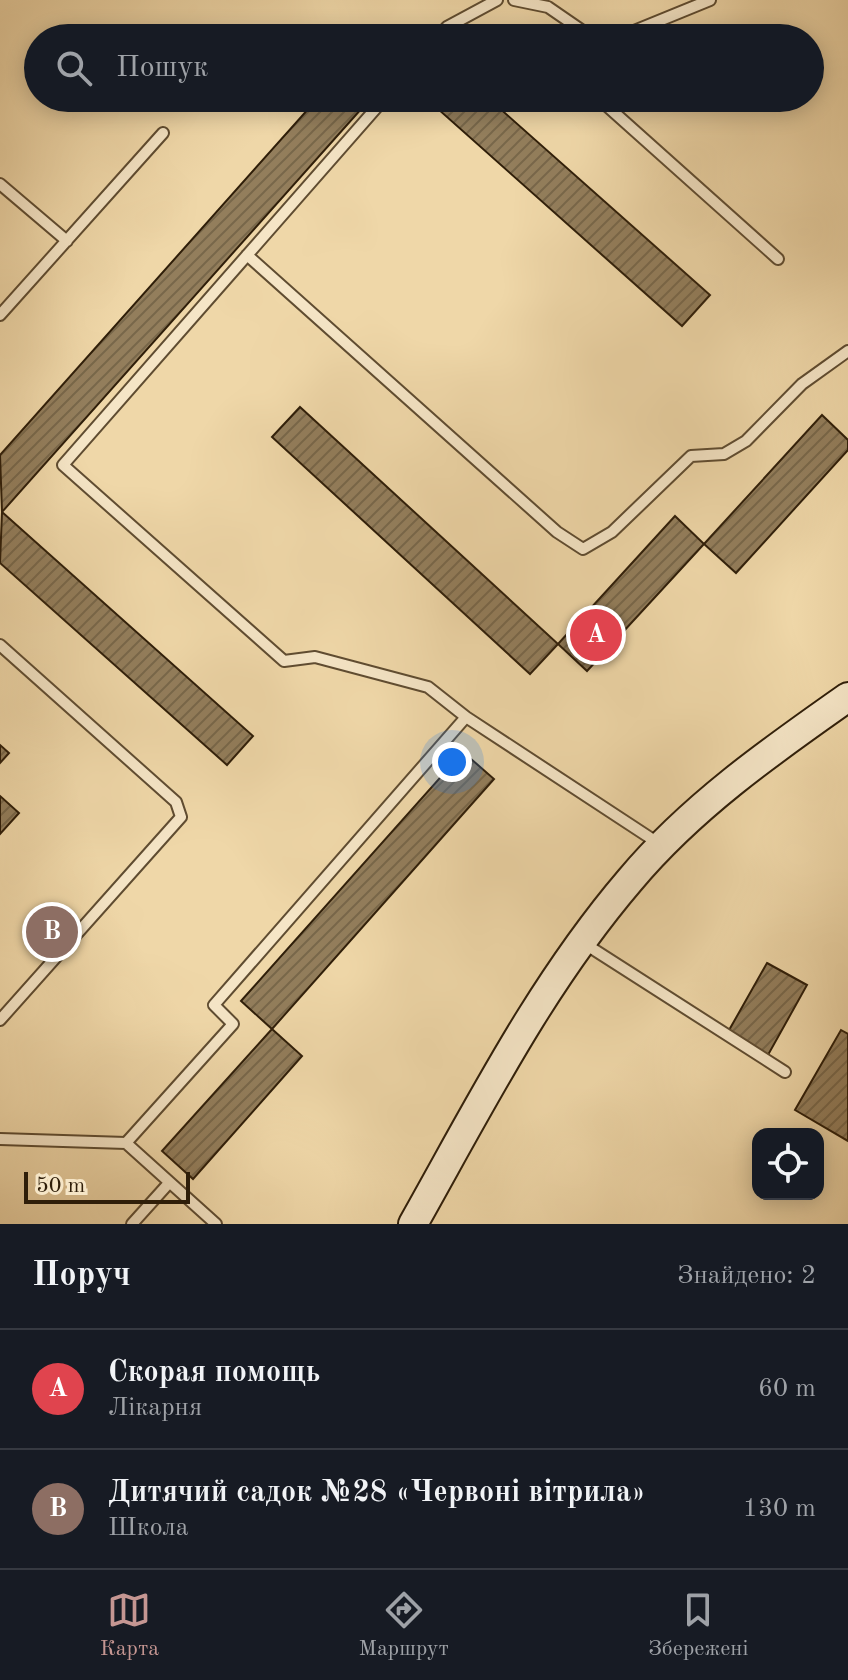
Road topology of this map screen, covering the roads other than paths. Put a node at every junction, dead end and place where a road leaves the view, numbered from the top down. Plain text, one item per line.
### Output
1 (497, 0) edge
2 (514, 0) edge
3 (710, 0) edge
4 (453, 24) edge
5 (573, 24) edge
6 (651, 24) edge
7 (373, 112) edge
8 (614, 112) edge
9 (163, 133) dead end
10 (0, 184) edge
11 (67, 241) junction
12 (247, 255) junction
13 (778, 259) dead end
14 (0, 315) edge
15 (848, 351) edge
16 (0, 645) edge
17 (848, 697) edge
18 (466, 717) junction
19 (663, 846) junction
20 (581, 940) junction
21 (0, 1020) edge
22 (785, 1072) dead end
23 (0, 1139) edge
24 (126, 1143) junction
25 (169, 1183) junction
26 (132, 1224) edge
27 (216, 1224) edge
28 (413, 1224) edge

1 - 4 lane
2 - 5 lane
3 - 6 lane
7 - 12 lane
8 - 13 lane
9 - 11 lane
10 - 11 lane
11 - 14 lane
12 - 15 lane
12 - 18 lane
16 - 21 lane
17 - 19 street
18 - 19 lane
18 - 24 lane
19 - 20 street
20 - 22 lane
20 - 28 street
23 - 24 lane
24 - 25 lane
25 - 26 lane
25 - 27 lane

